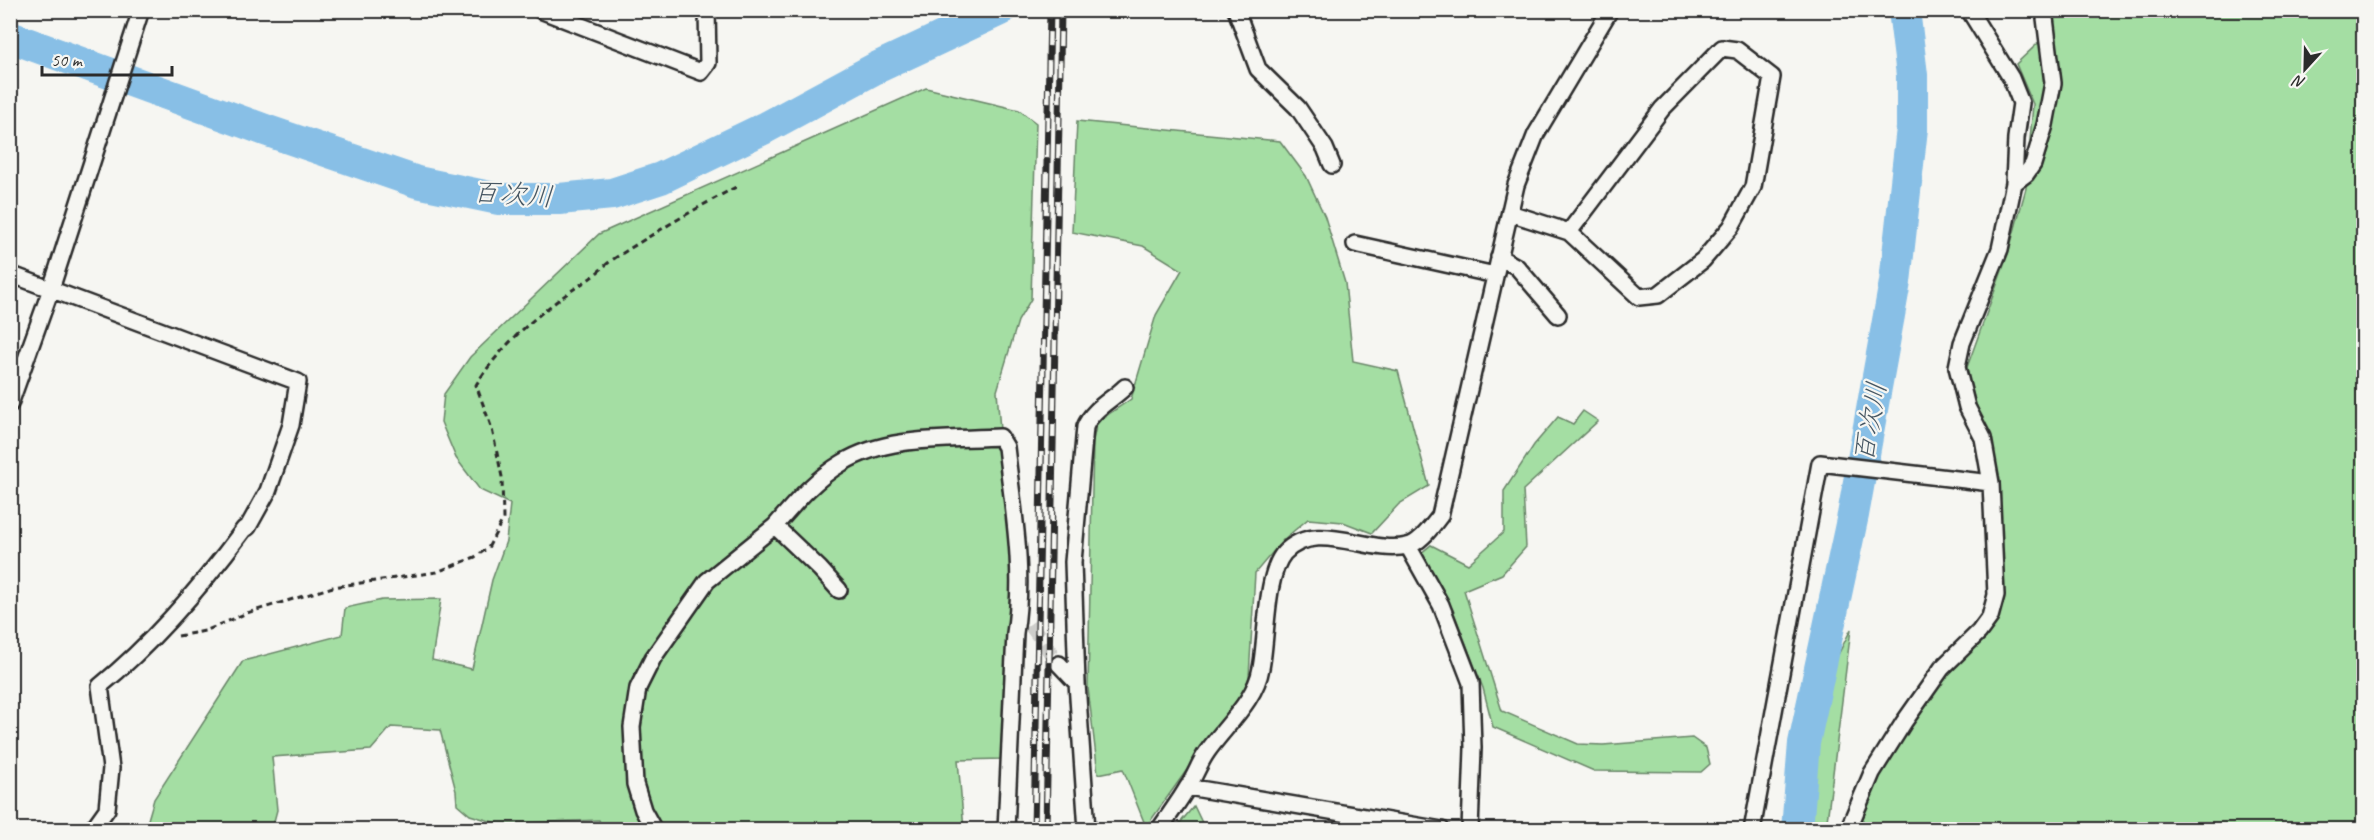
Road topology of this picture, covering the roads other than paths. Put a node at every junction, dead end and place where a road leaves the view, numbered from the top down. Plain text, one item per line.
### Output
1 (141, 10) edge
2 (540, 10) edge
3 (707, 10) edge
4 (1236, 10) edge
5 (1610, 10) edge
6 (1969, 10) edge
7 (2044, 10) edge
8 (1332, 165) dead end
9 (2013, 183) junction
10 (1510, 213) junction
11 (1569, 232) junction
12 (1355, 244) dead end
13 (1499, 257) junction
14 (10, 274) edge
15 (1495, 275) junction
16 (51, 289) junction
17 (1558, 315) dead end
18 (1125, 387) dead end
19 (10, 404) edge
20 (1991, 483) junction
21 (775, 526) junction
22 (1408, 546) junction
23 (839, 590) dead end
24 (1019, 610) junction
25 (1030, 624) tunnel mouth
26 (1059, 664) tunnel mouth
27 (1077, 682) junction
28 (1188, 787) junction
29 (92, 830) edge
30 (654, 830) edge
31 (1006, 830) edge
32 (1087, 830) edge
33 (1159, 830) edge
34 (1442, 830) edge
35 (1470, 830) edge
36 (1752, 830) edge
37 (1848, 830) edge

1 - 16 street
2 - 3 street
4 - 8 street
5 - 10 street
6 - 9 street
7 - 9 street
9 - 20 street
10 - 11 street
10 - 13 street
11 - 11 street
12 - 15 street
13 - 15 street
13 - 17 street
14 - 16 street
15 - 22 street
16 - 19 street
16 - 29 street
18 - 27 street
20 - 36 street
20 - 37 street
21 - 23 street
21 - 24 street
21 - 30 street
22 - 28 street
22 - 35 street
24 - 25 street
24 - 31 street
26 - 27 street
27 - 32 street
28 - 33 street
28 - 34 street

